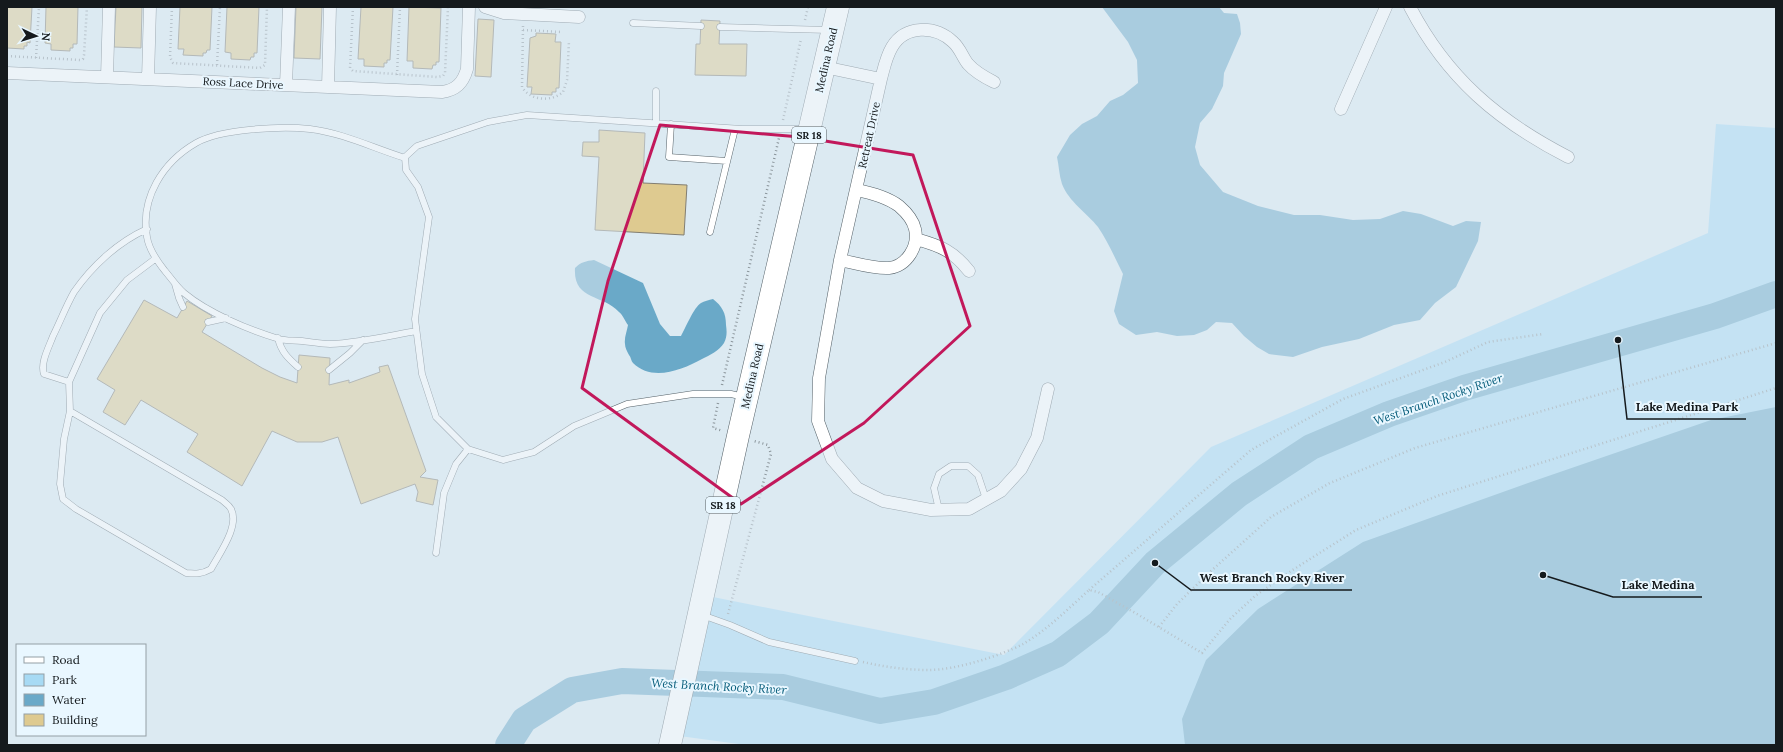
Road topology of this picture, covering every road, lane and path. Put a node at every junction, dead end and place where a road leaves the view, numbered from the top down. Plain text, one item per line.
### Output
1 (39, 7) edge
2 (86, 7) edge
3 (109, 7) edge
4 (150, 7) edge
5 (172, 7) edge
6 (220, 7) edge
7 (267, 7) edge
8 (289, 7) edge
9 (330, 7) edge
10 (353, 7) edge
11 (400, 7) edge
12 (448, 7) edge
13 (469, 7) edge
14 (485, 7) edge
15 (808, 7) edge
16 (838, 7) edge
17 (1386, 7) edge
18 (1410, 7) edge
19 (523, 14) junction
20 (579, 17) dead end
21 (633, 23) dead end
22 (701, 26) dead end
23 (720, 27) dead end
24 (523, 30) junction
25 (803, 30) junction
26 (833, 31) junction
27 (562, 32) dead end
28 (569, 42) dead end
29 (7, 56) edge
30 (36, 58) junction
31 (217, 65) junction
32 (824, 67) junction
33 (7, 72) edge
34 (397, 75) junction
35 (107, 77) junction
36 (148, 79) junction
37 (881, 79) junction
38 (994, 82) dead end
39 (286, 85) junction
40 (328, 87) junction
41 (656, 91) dead end
42 (1341, 109) dead end
43 (656, 123) junction
44 (671, 124) junction
45 (735, 129) junction
46 (781, 129) junction
47 (810, 129) junction
48 (1568, 157) dead end
49 (405, 158) junction
50 (727, 161) junction
51 (856, 190) junction
52 (147, 229) junction
53 (710, 232) dead end
54 (916, 239) junction
55 (156, 259) junction
56 (840, 260) junction
57 (970, 271) dead end
58 (175, 282) junction
59 (183, 307) dead end
60 (226, 318) junction
61 (208, 322) dead end
62 (416, 331) junction
63 (1543, 334) dead end
64 (278, 338) junction
65 (363, 340) junction
66 (1776, 343) edge
67 (298, 367) dead end
68 (329, 370) dead end
69 (724, 375) dead end
70 (70, 382) junction
71 (1776, 388) edge
72 (1048, 389) dead end
73 (747, 397) junction
74 (70, 411) junction
75 (714, 420) dead end
76 (718, 429) dead end
77 (768, 445) dead end
78 (468, 449) junction
79 (986, 499) junction
80 (939, 510) junction
81 (436, 553) dead end
82 (1089, 590) junction
83 (698, 614) junction
84 (726, 623) junction
85 (1159, 627) junction
86 (855, 661) joint
87 (670, 745) edge

1 - 30 path
2 - 30 path
3 - 35 street
4 - 36 street
5 - 31 path
6 - 31 path
7 - 31 path
8 - 39 street
9 - 40 street
10 - 34 path
11 - 34 path
12 - 34 path
13 - 40 street, Ross Lace Drive
14 - 19 street
15 - 25 path
16 - 26 highway, Medina Road / SR 18
17 - 42 street
18 - 48 street
19 - 20 street
19 - 24 path
21 - 22 lane
23 - 25 lane
24 - 27 path
24 - 28 path
25 - 26 lane
25 - 46 path
26 - 32 highway, Medina Road / SR 18
29 - 30 path
32 - 37 street
32 - 47 highway, Medina Road / SR 18
33 - 35 street, Ross Lace Drive
35 - 36 street, Ross Lace Drive
36 - 39 street, Ross Lace Drive
37 - 38 street, Retreat Drive
37 - 51 street, Retreat Drive
39 - 40 street, Ross Lace Drive
41 - 43 lane
43 - 44 lane
43 - 49 lane
44 - 45 lane
44 - 50 lane
45 - 46 lane
45 - 50 lane
46 - 47 lane
46 - 69 path
47 - 73 highway, Medina Road / SR 18
49 - 52 lane
49 - 62 lane
50 - 53 lane
51 - 54 street
51 - 56 street, Retreat Drive
52 - 55 lane
52 - 70 lane
54 - 56 street
54 - 57 street
55 - 58 lane
55 - 70 lane
56 - 80 street, Retreat Drive
58 - 59 lane
58 - 60 lane
60 - 61 lane
60 - 64 lane
62 - 65 lane
62 - 78 lane
63 - 82 path
64 - 65 lane
64 - 67 lane
65 - 68 lane
66 - 85 path
70 - 74 lane
71 - 85 path
72 - 79 street
73 - 78 lane
73 - 83 highway, Medina Road / SR 18
74 - 74 lane
75 - 76 path
77 - 84 path
78 - 81 lane
79 - 80 street
79 - 80 lane
82 - 85 path
82 - 86 path
83 - 84 lane
83 - 87 highway, Medina Road / SR 18
84 - 86 lane

